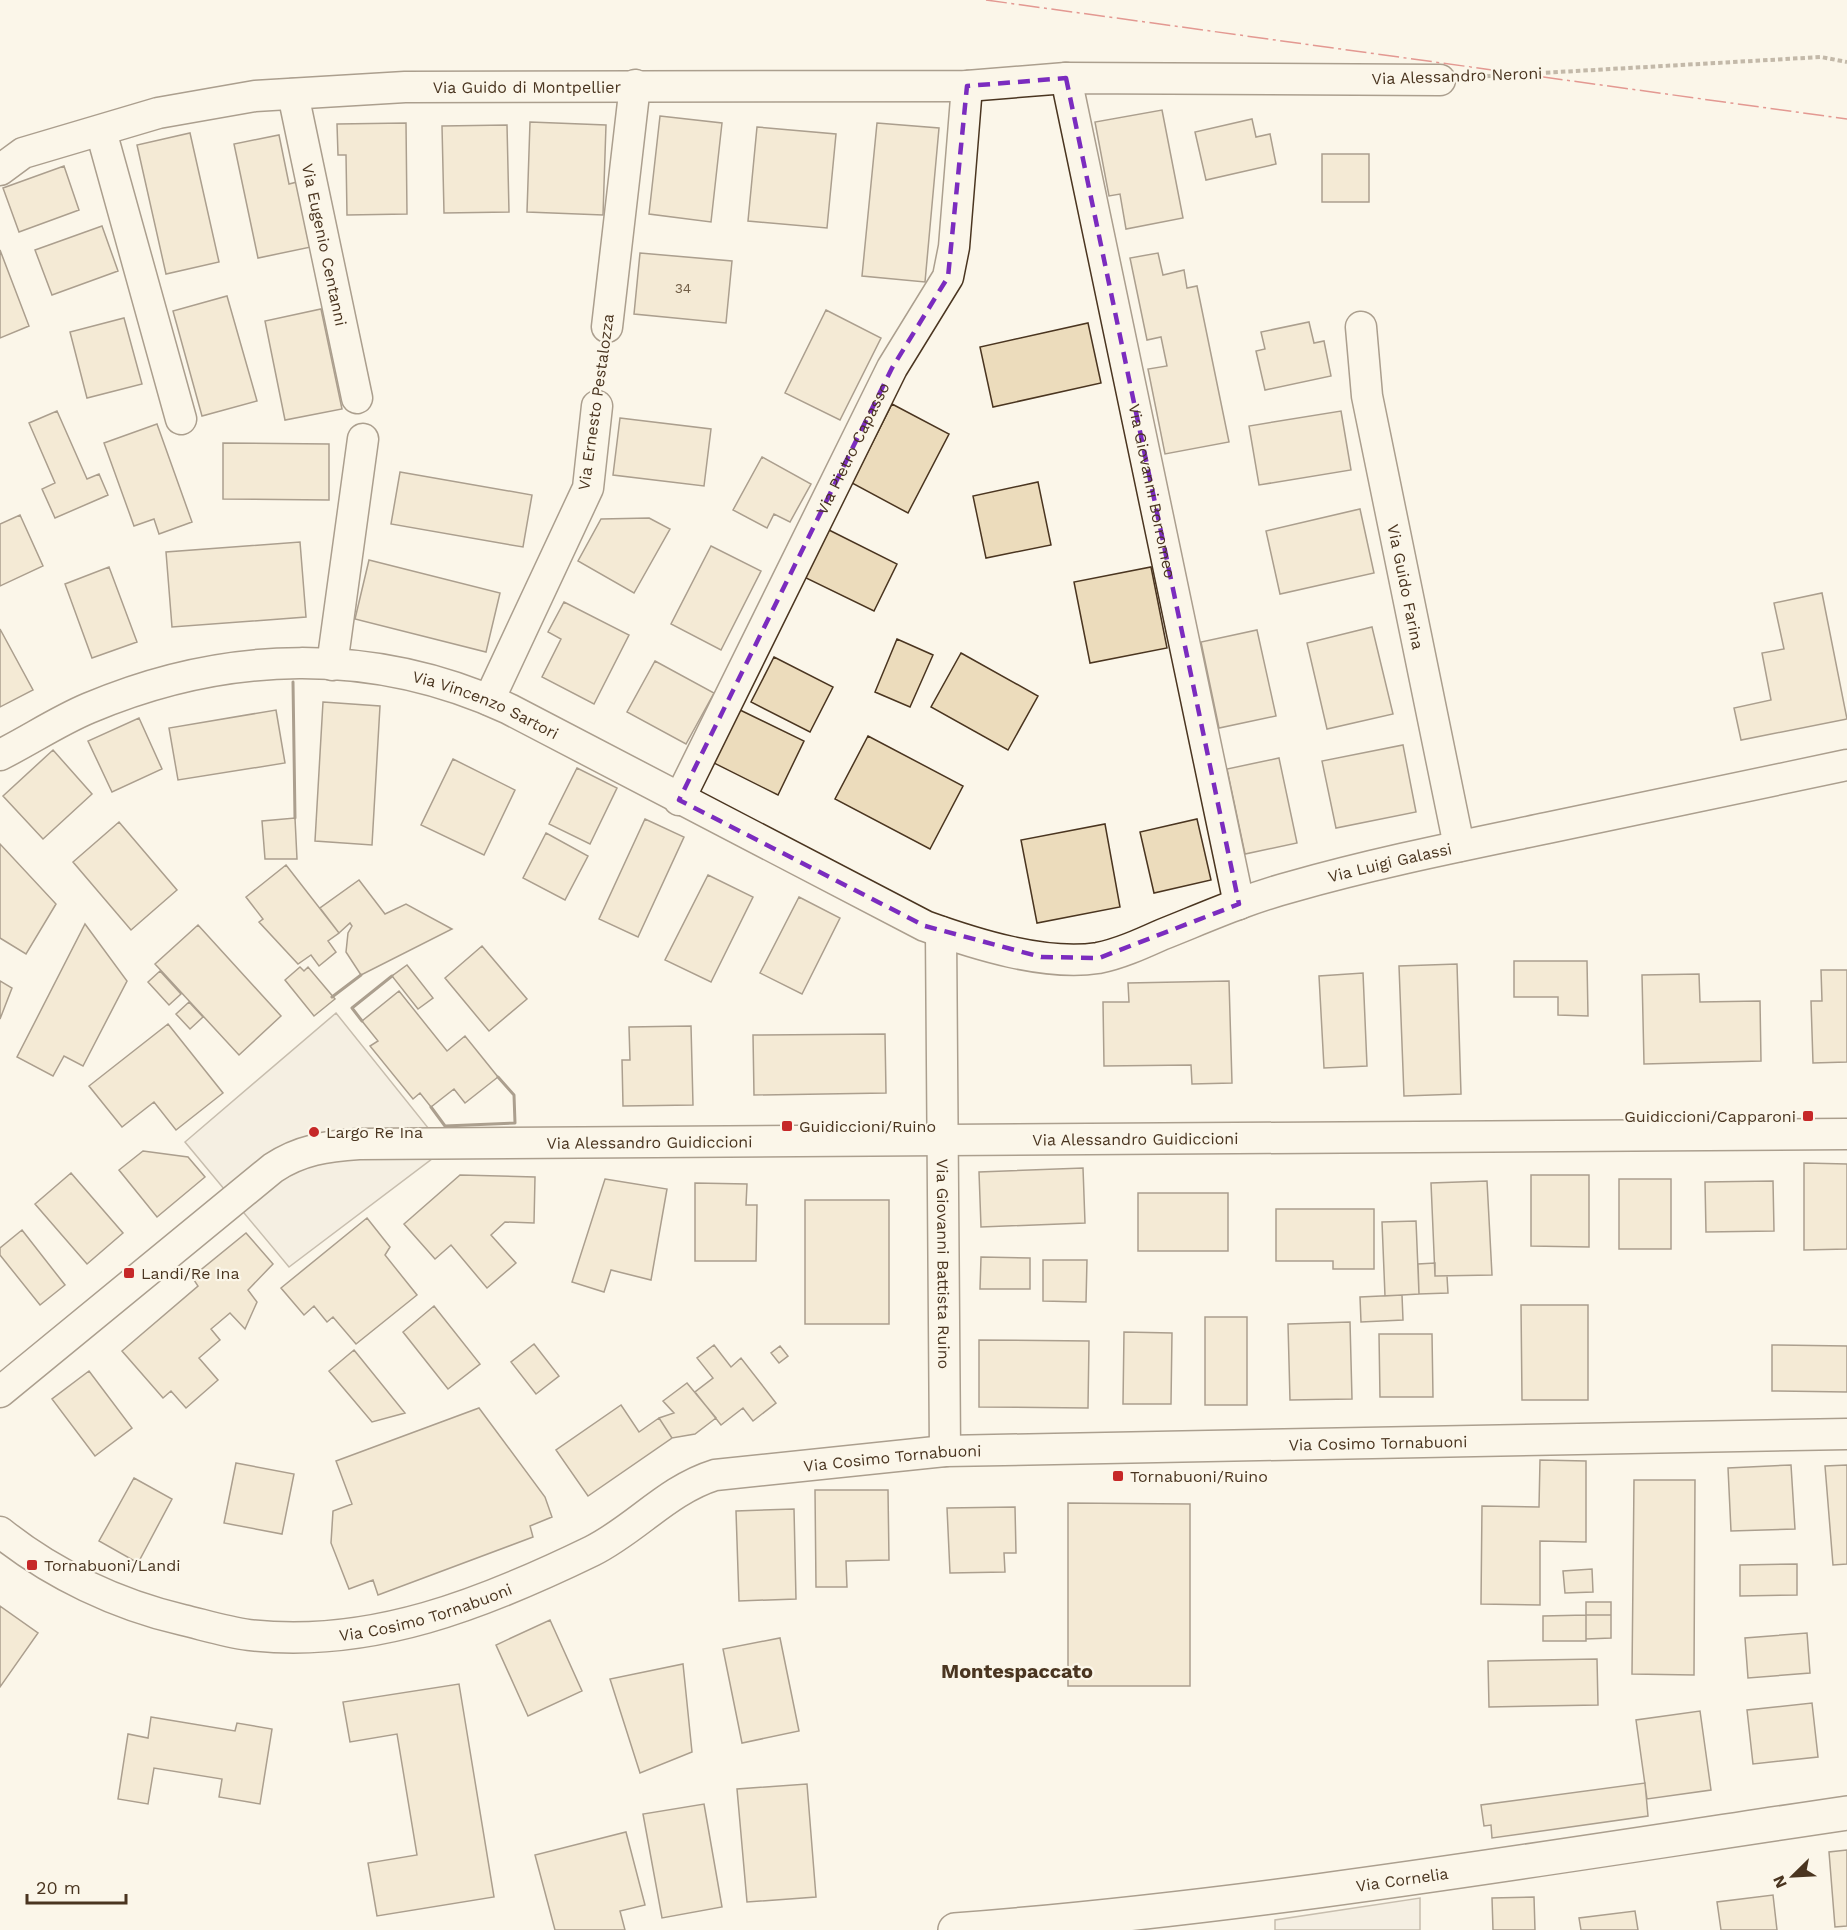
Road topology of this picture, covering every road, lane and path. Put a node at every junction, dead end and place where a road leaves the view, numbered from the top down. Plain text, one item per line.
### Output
1 (1847, 62) edge
2 (1066, 78) junction
3 (1440, 80) joint
4 (635, 85) junction
5 (967, 86) junction
6 (293, 94) junction
7 (101, 131) junction
8 (8, 157) edge
9 (607, 327) joint
10 (1361, 327) dead end
11 (357, 398) dead end
12 (597, 406) joint
13 (181, 419) dead end
14 (363, 438) dead end
15 (332, 665) junction
16 (489, 700) junction
17 (0, 755) edge
18 (1847, 765) edge
19 (679, 800) junction
20 (1459, 846) junction
21 (1239, 904) junction
22 (941, 932) junction
23 (1847, 1134) edge
24 (940, 1142) junction
25 (0, 1392) edge
26 (1847, 1434) edge
27 (945, 1451) junction
28 (0, 1532) edge
29 (1847, 1813) edge
30 (955, 1930) edge

1 - 3 path, Via Alessandro Neroni
2 - 3 street, Via Alessandro Neroni
2 - 5 street, Via Guido di Montpellier
2 - 21 street, Via Giovanni Borromeo
4 - 5 street, Via Guido di Montpellier
4 - 6 street, Via Guido di Montpellier
4 - 9 street, Via Ernesto Pestalozza
5 - 19 street, Via Pietro Capasso
6 - 7 street, Via Guido di Montpellier
6 - 11 street, Via Eugenio Centanni
7 - 8 street, Via Guido di Montpellier
7 - 13 street
9 - 12 path, Via Ernesto Pestalozza
10 - 20 street, Via Guido Farina
12 - 16 street, Via Ernesto Pestalozza
14 - 15 street
15 - 16 street, Via Vincenzo Sartori
15 - 17 street, Via Vincenzo Sartori
16 - 19 street, Via Vincenzo Sartori
18 - 20 street, Via Luigi Galassi
19 - 22 street, Via Vincenzo Sartori
20 - 21 street, Via Luigi Galassi
21 - 22 street, Via Luigi Galassi
22 - 24 street, Via Giovanni Battista Ruino
23 - 24 street, Via Alessandro Guidiccioni
24 - 25 street, Via Alessandro Guidiccioni
24 - 27 street, Via Giovanni Battista Ruino
26 - 27 street, Via Cosimo Tornabuoni
27 - 28 street, Via Cosimo Tornabuoni
29 - 30 street, Via Cornelia

